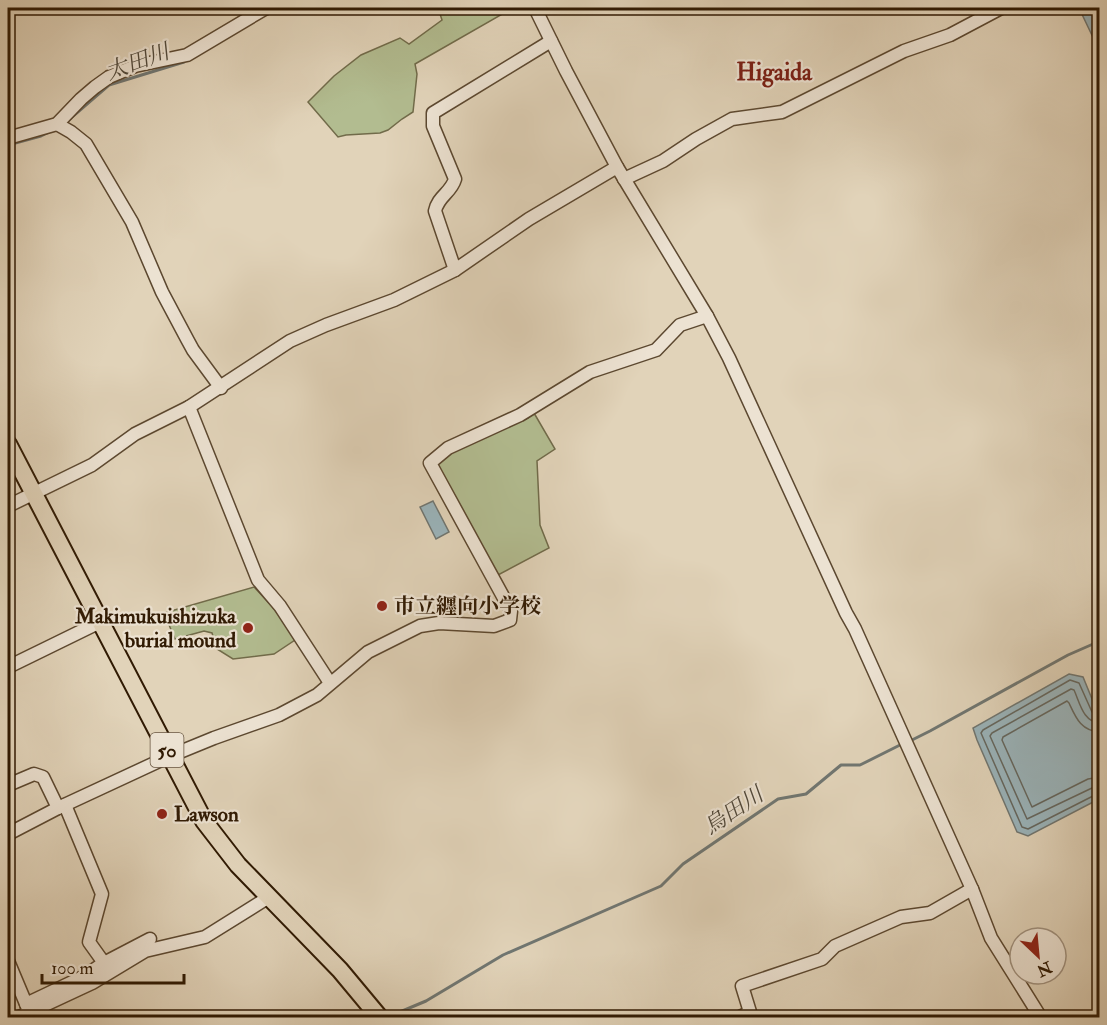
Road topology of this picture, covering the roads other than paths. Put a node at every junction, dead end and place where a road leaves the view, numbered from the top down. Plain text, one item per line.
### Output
1 (266, 8) edge
2 (535, 8) edge
3 (1001, 8) edge
4 (551, 41) junction
5 (57, 124) junction
6 (8, 138) edge
7 (617, 167) junction
8 (624, 178) junction
9 (455, 270) junction
10 (707, 316) junction
11 (221, 388) junction
12 (189, 407) junction
13 (8, 444) edge
14 (34, 495) junction
15 (8, 506) edge
16 (100, 622) junction
17 (8, 667) edge
18 (330, 683) junction
19 (170, 756) junction
20 (8, 785) edge
21 (62, 807) junction
22 (8, 834) edge
23 (972, 889) junction
24 (269, 897) junction
25 (150, 939) dead end
26 (8, 961) edge
27 (104, 963) junction
28 (28, 1008) junction
29 (17, 1017) edge
30 (380, 1017) edge
31 (738, 1017) edge
32 (1041, 1017) edge

1 - 5 street
2 - 4 street
3 - 8 street
4 - 7 street
4 - 9 street
5 - 6 street
5 - 11 street
7 - 8 street
7 - 9 street
8 - 10 street
9 - 11 street
10 - 18 street
10 - 23 street
11 - 12 street
12 - 14 street
12 - 18 street
13 - 14 main road, 50
14 - 15 street
14 - 16 main road, 50
16 - 17 street
16 - 19 main road, 50
18 - 19 street
19 - 21 street
19 - 24 main road, 50
20 - 21 street
21 - 22 street
21 - 27 street
23 - 31 street
23 - 32 street
24 - 28 street
24 - 30 main road, 50
25 - 27 street
26 - 28 street
27 - 28 street
28 - 29 street

